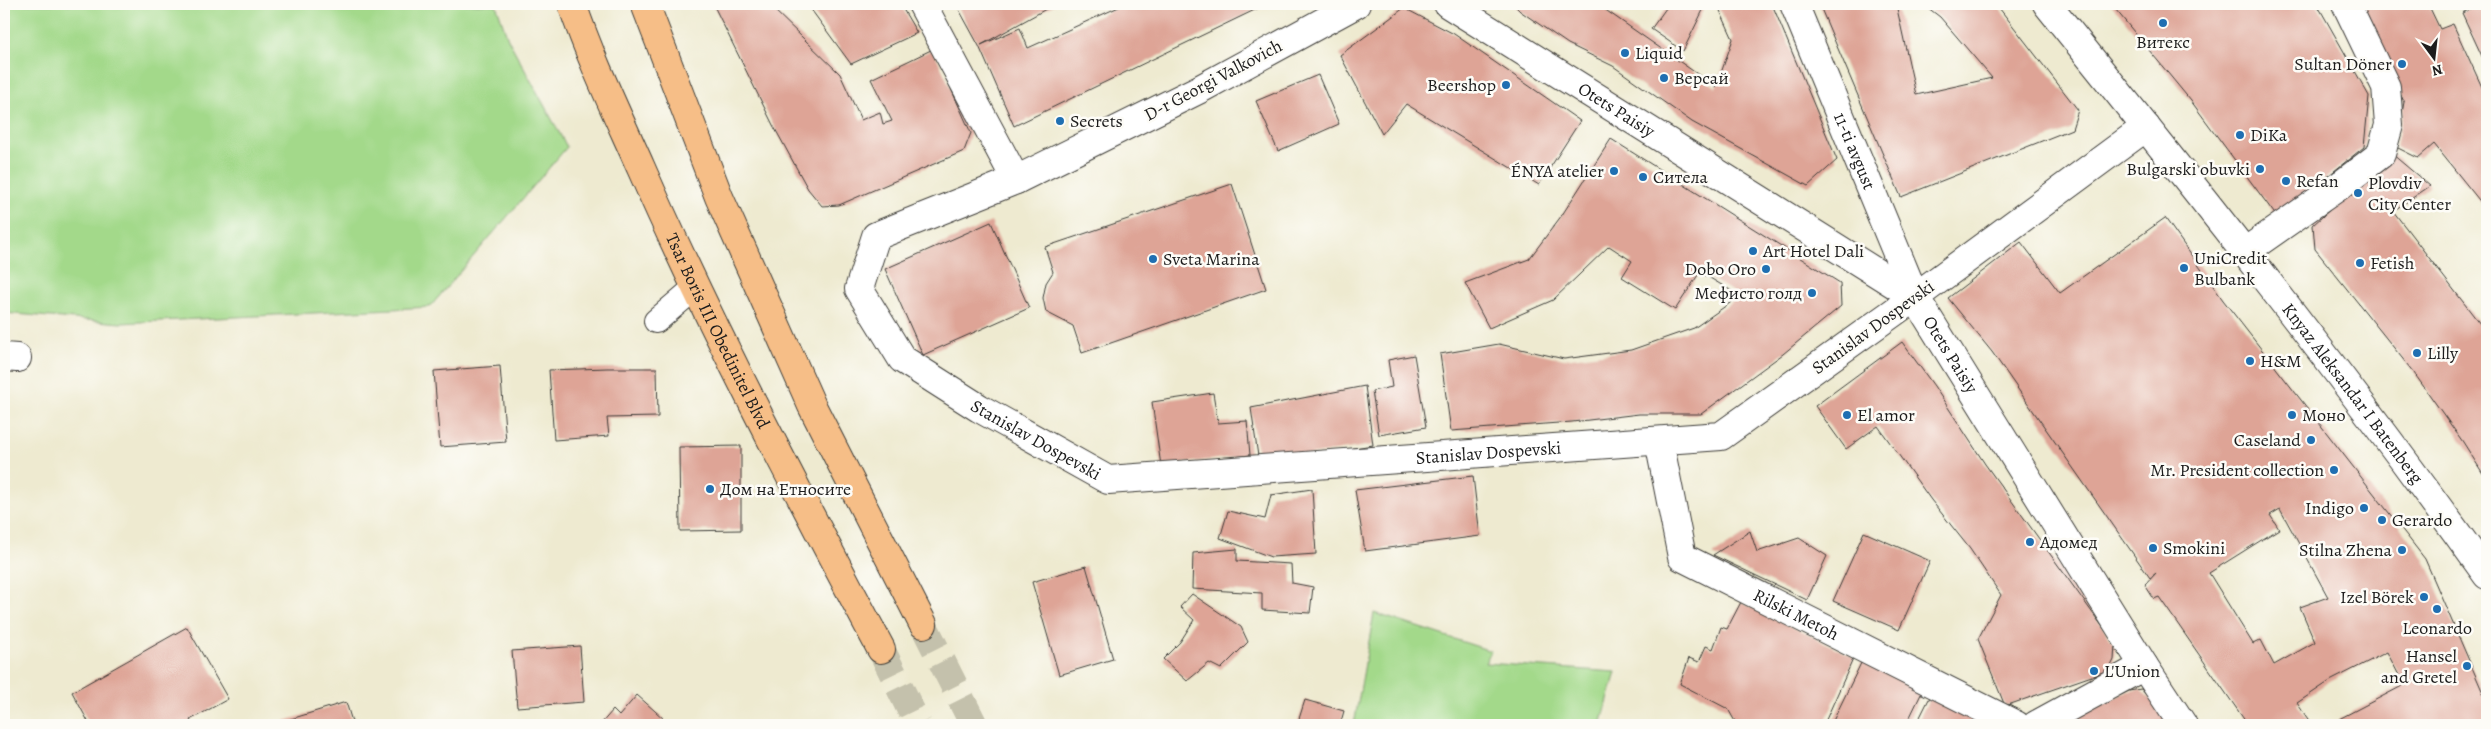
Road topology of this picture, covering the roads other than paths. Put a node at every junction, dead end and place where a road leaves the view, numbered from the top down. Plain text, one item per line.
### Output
1 (572, 4) edge
2 (645, 4) edge
3 (922, 4) edge
4 (1356, 4) edge
5 (1448, 4) edge
6 (1794, 4) edge
7 (2047, 4) edge
8 (2346, 4) edge
9 (2146, 126) junction
10 (1016, 180) junction
11 (876, 236) joint
12 (2246, 251) junction
13 (696, 287) junction
14 (1915, 297) junction
15 (656, 321) dead end
16 (1659, 441) junction
17 (2487, 575) edge
18 (923, 624) tunnel mouth
19 (881, 649) tunnel mouth
20 (2144, 666) junction
21 (2016, 725) edge
22 (2036, 725) edge
23 (2183, 725) edge

1 - 13 main road, Tsar Boris III Obedinitel Blvd
2 - 18 main road
3 - 10 street
4 - 10 street, D-r Georgi Valkovich
5 - 14 street, Otets Paisiy
6 - 14 street, 11-ti avgust
7 - 9 street, Knyaz Aleksandar I Batenberg
8 - 12 street
9 - 12 street, Knyaz Aleksandar I Batenberg
9 - 14 street, Stanislav Dospevski
10 - 11 street, D-r Georgi Valkovich
11 - 16 street, Stanislav Dospevski
12 - 17 street, Knyaz Aleksandar I Batenberg
13 - 15 lane
13 - 19 main road, Tsar Boris III Obedinitel Blvd
14 - 16 street, Stanislav Dospevski
14 - 20 street, Otets Paisiy
16 - 21 street, Rilski Metoh
20 - 22 street
20 - 23 street, Otets Paisiy

